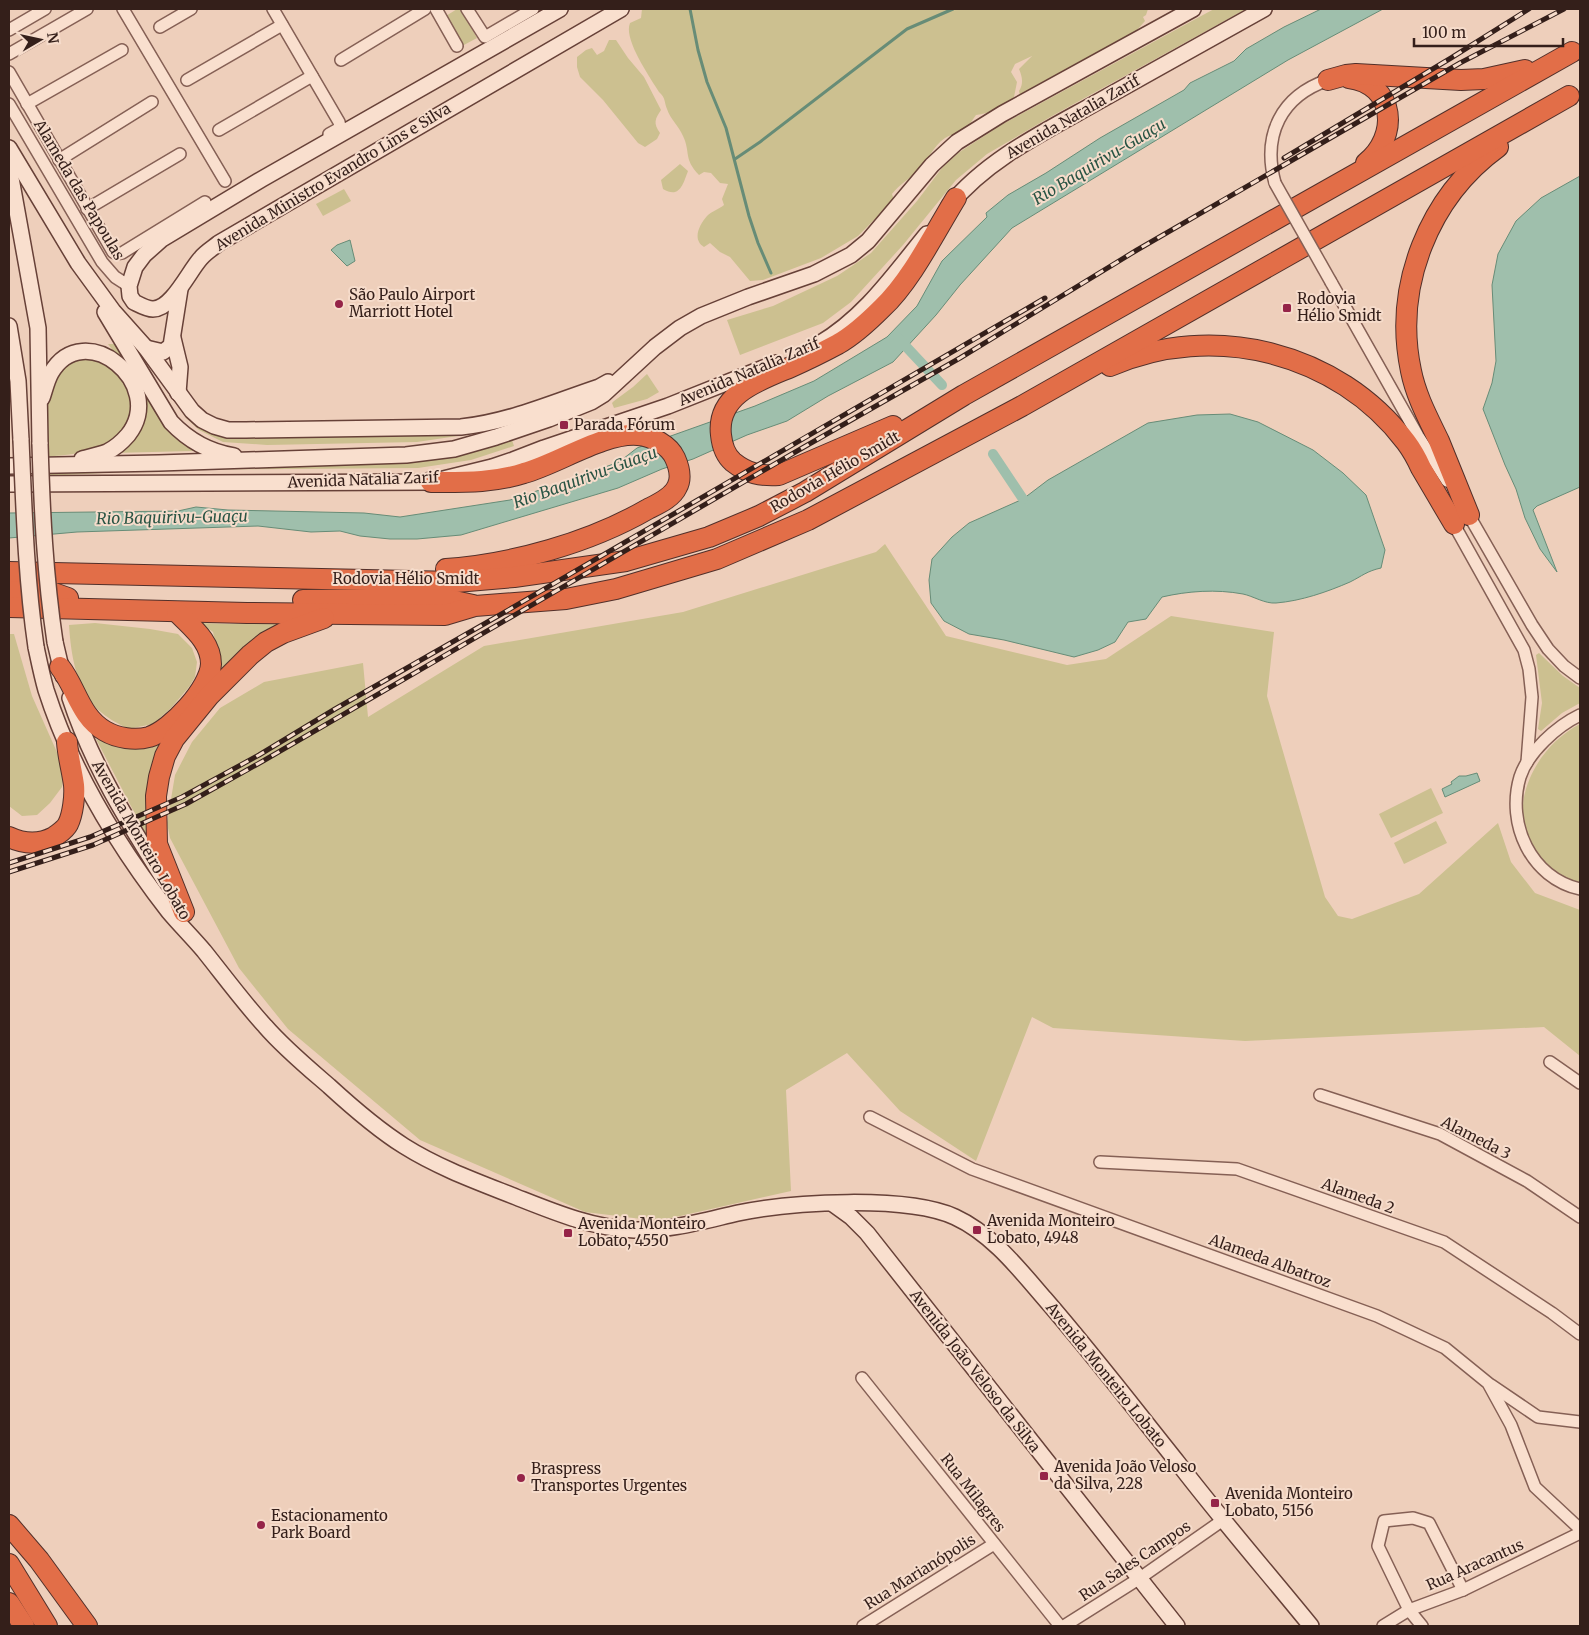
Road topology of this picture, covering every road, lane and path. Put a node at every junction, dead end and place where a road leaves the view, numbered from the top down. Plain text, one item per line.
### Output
1 (45, 9) edge
2 (87, 9) edge
3 (123, 9) edge
4 (191, 9) edge
5 (273, 9) edge
6 (280, 9) edge
7 (425, 9) edge
8 (436, 9) edge
9 (467, 9) edge
10 (533, 9) edge
11 (560, 9) edge
12 (621, 9) edge
13 (1193, 9) edge
14 (1264, 9) edge
15 (282, 25) junction
16 (160, 27) dead end
17 (9, 30) edge
18 (457, 46) dead end
19 (122, 50) dead end
20 (9, 54) edge
21 (341, 60) dead end
22 (9, 72) edge
23 (312, 76) junction
24 (187, 80) dead end
25 (1328, 80) junction
26 (152, 102) dead end
27 (9, 104) edge
28 (27, 104) junction
29 (350, 129) junction
30 (219, 130) dead end
31 (9, 148) edge
32 (180, 154) dead end
33 (59, 160) junction
34 (9, 176) edge
35 (225, 180) dead end
36 (247, 180) dead end
37 (1335, 187) junction
38 (956, 198) junction
39 (205, 202) dead end
40 (87, 209) junction
41 (78, 263) junction
42 (181, 285) junction
43 (129, 286) junction
44 (154, 309) junction
45 (176, 313) junction
46 (9, 326) edge
47 (173, 338) junction
48 (146, 348) junction
49 (9, 363) edge
50 (625, 373) junction
51 (18, 381) junction
52 (178, 393) junction
53 (964, 396) junction
54 (1022, 406) junction
55 (38, 411) junction
56 (1418, 436) junction
57 (260, 460) junction
58 (61, 465) junction
59 (9, 466) edge
60 (431, 482) junction
61 (9, 484) edge
62 (1461, 519) junction
63 (9, 572) edge
64 (79, 574) junction
65 (359, 580) junction
66 (9, 584) edge
67 (9, 591) edge
68 (9, 600) edge
69 (77, 601) junction
70 (475, 606) junction
71 (9, 607) edge
72 (176, 612) junction
73 (336, 614) junction
74 (60, 667) junction
75 (1580, 678) edge
76 (1580, 715) edge
77 (67, 742) junction
78 (1527, 762) junction
79 (9, 837) edge
80 (1580, 889) edge
81 (184, 912) junction
82 (203, 950) junction
83 (1550, 1062) dead end
84 (1580, 1083) edge
85 (1320, 1095) dead end
86 (870, 1117) dead end
87 (1100, 1162) dead end
88 (833, 1204) junction
89 (882, 1204) junction
90 (1580, 1217) edge
91 (867, 1233) junction
92 (1580, 1334) edge
93 (862, 1378) dead end
94 (1488, 1383) junction
95 (1580, 1422) edge
96 (1223, 1520) junction
97 (9, 1526) edge
98 (1580, 1529) edge
99 (9, 1531) edge
100 (1580, 1533) edge
101 (994, 1544) junction
102 (9, 1564) edge
103 (1140, 1578) junction
104 (1463, 1590) junction
105 (9, 1603) edge
106 (1409, 1610) junction
107 (24, 1626) edge
108 (47, 1626) edge
109 (72, 1626) edge
110 (87, 1626) edge
111 (863, 1626) edge
112 (1060, 1626) edge
113 (1064, 1626) edge
114 (1177, 1626) edge
115 (1311, 1626) edge
116 (1383, 1626) edge
117 (1422, 1626) edge

1 - 17 street
2 - 20 street
3 - 35 street
4 - 16 street
5 - 15 street
6 - 29 street
7 - 21 street
8 - 18 street
9 - 10 street
11 - 29 main road, Avenida Ministro Evandro Lins e Silva
12 - 42 main road, Avenida Ministro Evandro Lins e Silva
13 - 50 main road, Avenida Natalia Zarif
14 - 38 main road, Avenida Natalia Zarif
15 - 23 street
15 - 24 street
19 - 28 street
22 - 28 street
23 - 30 street
23 - 36 street
25 - 37 highway
25 - 37 highway, Rodovia Hélio Smidt
25 - 56 street, bridge
26 - 33 street
27 - 43 street, Alameda das Papoulas
28 - 33 street
29 - 43 main road, Avenida Ministro Evandro Lins e Silva
31 - 41 main road
32 - 40 street
33 - 40 street
34 - 55 main road
37 - 53 highway, Rodovia Hélio Smidt
38 - 53 highway
38 - 60 main road, Avenida Natalia Zarif
39 - 40 street
41 - 48 main road
41 - 57 main road
42 - 44 main road, Avenida Ministro Evandro Lins e Silva
42 - 45 main road
43 - 44 main road
44 - 45 main road
45 - 47 main road
46 - 51 main road, Avenida Monteiro Lobato
47 - 48 main road
47 - 52 main road
48 - 52 main road
49 - 51 main road
50 - 52 main road
50 - 57 main road, Avenida Natalia Zarif
51 - 77 main road, Avenida Monteiro Lobato, bridge
53 - 65 highway, Rodovia Hélio Smidt
54 - 62 highway
54 - 62 highway, Rodovia Hélio Smidt
54 - 70 highway, Rodovia Hélio Smidt
55 - 58 main road
55 - 74 main road, Avenida Monteiro Lobato, bridge
56 - 62 street
56 - 62 street
57 - 58 main road, Avenida Natalia Zarif
58 - 59 main road, Avenida Natalia Zarif
60 - 61 main road, Avenida Natalia Zarif
60 - 65 highway
62 - 75 street
62 - 78 street
63 - 64 highway, Rodovia Hélio Smidt
64 - 65 highway, Rodovia Hélio Smidt
64 - 66 highway
67 - 69 highway
68 - 69 highway, Rodovia Hélio Smidt
69 - 70 highway, Rodovia Hélio Smidt
70 - 73 highway, Rodovia Hélio Smidt
71 - 72 highway, Rodovia Hélio Smidt
72 - 73 highway, Rodovia Hélio Smidt
72 - 74 highway
73 - 81 highway
74 - 81 main road, Avenida Monteiro Lobato
76 - 78 street
77 - 79 highway
77 - 82 main road, Avenida Monteiro Lobato
78 - 80 street
81 - 82 main road, Avenida Monteiro Lobato
82 - 88 main road, Avenida Monteiro Lobato
83 - 84 street
85 - 90 street, Alameda 3
86 - 94 street, Alameda Albatroz
87 - 92 street, Alameda 2
88 - 89 main road, Avenida Monteiro Lobato
88 - 91 main road
89 - 91 main road
89 - 96 main road, Avenida Monteiro Lobato
91 - 103 main road, Avenida João Veloso da Silva
93 - 101 street, Rua Milagres
94 - 95 street
94 - 98 street, Alameda Albatroz
96 - 103 street, Rua Sales Campos
96 - 115 main road, Avenida Monteiro Lobato
97 - 110 highway
99 - 109 highway
100 - 104 street, Rua Aracantus
101 - 111 street, Rua Marianópolis
101 - 112 street, Rua Milagres
102 - 108 highway
103 - 113 street, Rua Sales Campos
103 - 114 main road, Avenida João Veloso da Silva
104 - 106 street, Rua Aracantus
104 - 106 street
105 - 107 highway
106 - 116 street, Rua Aracantus
106 - 117 street

